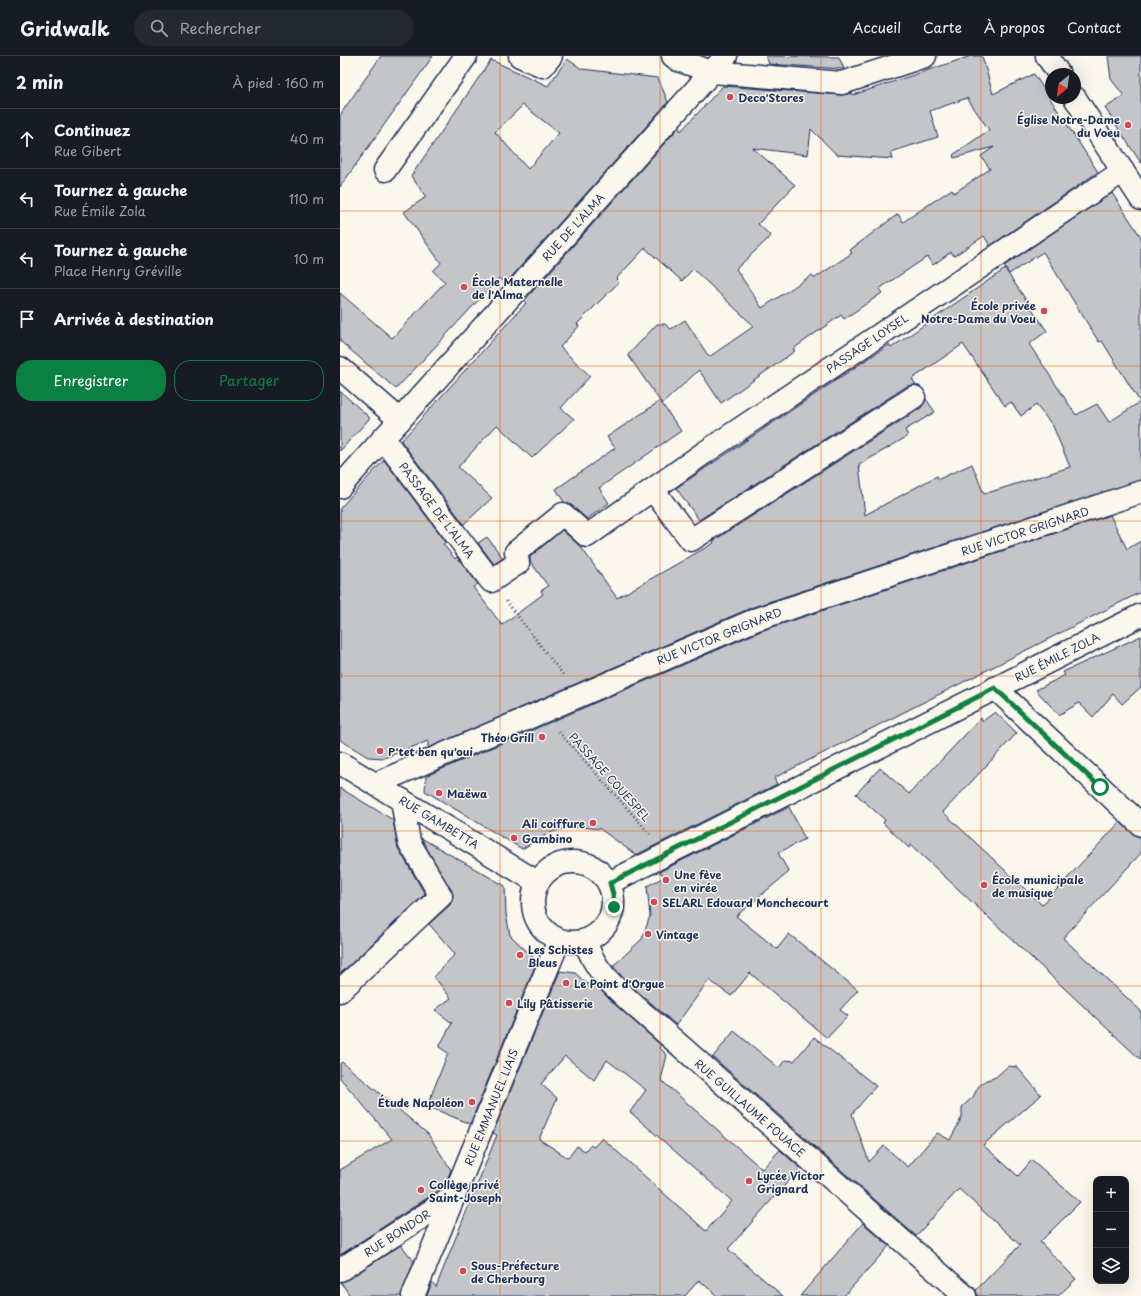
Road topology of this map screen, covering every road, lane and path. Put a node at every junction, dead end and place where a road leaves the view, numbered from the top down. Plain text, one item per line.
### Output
1 (466, 56) edge
2 (520, 56) edge
3 (551, 56) edge
4 (673, 56) edge
5 (726, 56) edge
6 (925, 56) edge
7 (1047, 56) edge
8 (1055, 68) edge
9 (712, 72) junction
10 (1079, 104) edge
11 (385, 170) dead end
12 (1123, 171) junction
13 (1141, 199) edge
14 (340, 368) edge
15 (914, 397) dead end
16 (400, 420) junction
17 (383, 438) junction
18 (340, 487) edge
19 (653, 490) junction
20 (1141, 492) edge
21 (492, 581) junction
22 (1141, 615) edge
23 (995, 688) junction
24 (579, 695) junction
25 (540, 711) junction
26 (340, 763) edge
27 (375, 784) junction
28 (402, 800) junction
29 (1141, 825) edge
30 (668, 854) junction
31 (538, 882) junction
32 (610, 883) junction
33 (559, 940) junction
34 (585, 941) junction
35 (340, 991) edge
36 (454, 1196) junction
37 (340, 1270) edge
38 (413, 1296) edge
39 (965, 1296) edge

1 - 11 street
2 - 3 street
4 - 9 street
5 - 9 street, RUE DE L'ALMA
6 - 9 street
7 - 8 street
9 - 16 street, RUE DE L'ALMA
10 - 12 street
12 - 13 street
12 - 19 street, PASSAGE LOYSEL
14 - 16 street
15 - 19 street
16 - 17 street, RUE DE L'ALMA
17 - 18 street, RUE DE L'ALMA
17 - 21 street, PASSAGE DE L'ALMA
19 - 21 street, PASSAGE LOYSEL
20 - 24 street, RUE VICTOR GRIGNARD
21 - 24 path
22 - 23 street, RUE ÉMILE ZOLA
23 - 29 street
23 - 30 street, RUE ÉMILE ZOLA
24 - 25 street, RUE VICTOR GRIGNARD
25 - 27 street, RUE VICTOR GRIGNARD
25 - 30 path, PASSAGE COUESPEL
26 - 27 street, RUE GAMBETTA
27 - 28 street, RUE GAMBETTA
28 - 31 street, RUE GAMBETTA
28 - 35 street
30 - 32 street, RUE ÉMILE ZOLA
31 - 32 street
31 - 33 street
32 - 34 street
33 - 34 street
33 - 36 street, RUE EMMANUEL LIAIS
34 - 39 street, RUE GUILLAUME FOUACE
36 - 37 street, RUE BONDOR
36 - 38 street, RUE EMMANUEL LIAIS

